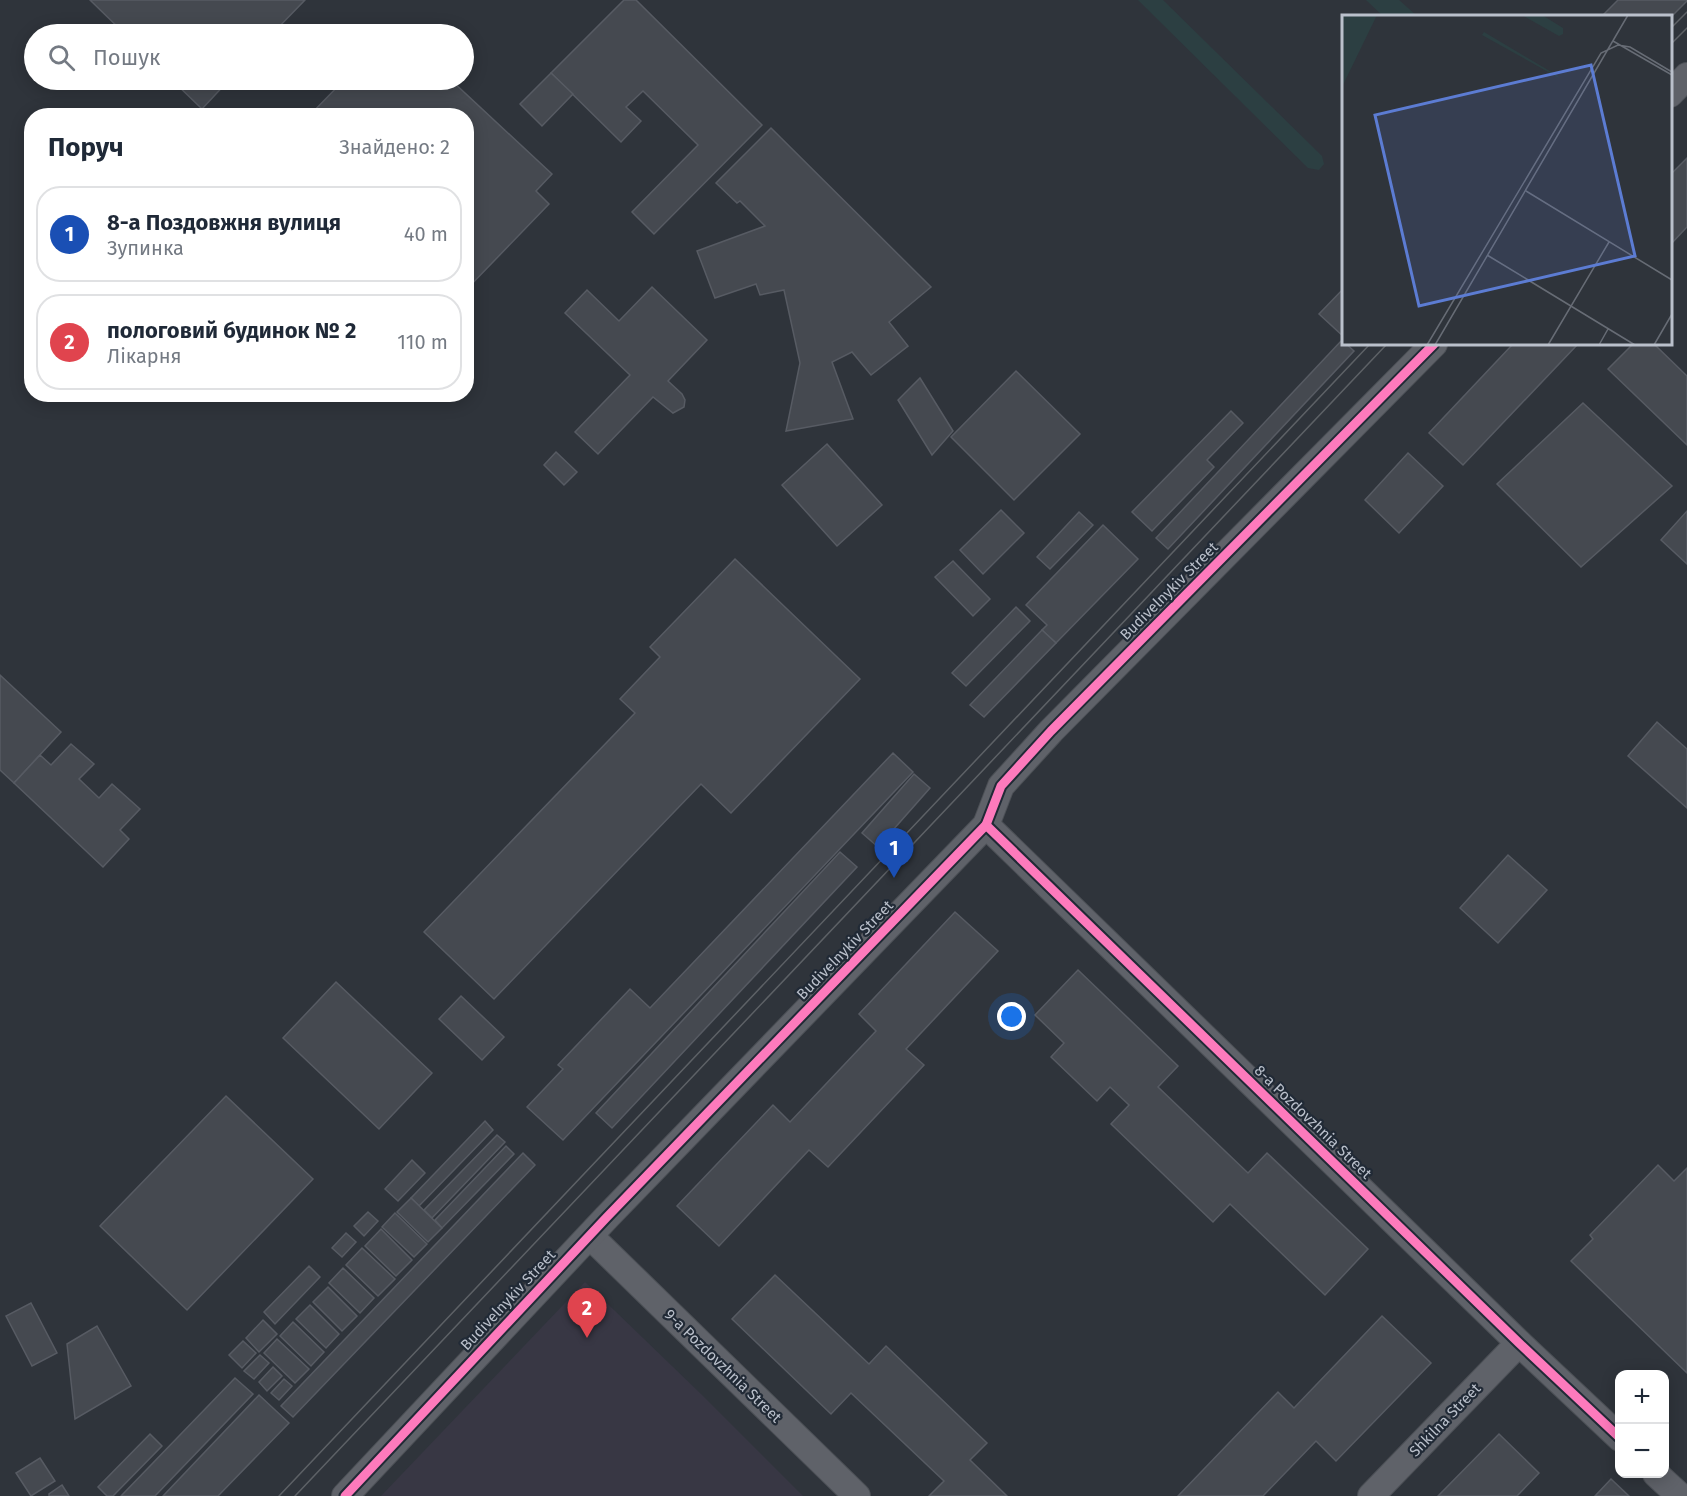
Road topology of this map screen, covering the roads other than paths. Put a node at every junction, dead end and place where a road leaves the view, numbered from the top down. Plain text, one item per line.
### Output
1 (1687, 76) edge
2 (1672, 93) edge
3 (1433, 345) edge
4 (986, 825) junction
5 (590, 1236) junction
6 (1519, 1343) junction
7 (1615, 1433) edge
8 (1661, 1478) edge
9 (345, 1496) edge
10 (857, 1496) edge
11 (1371, 1496) edge
12 (1680, 1496) edge

1 - 2 street
3 - 4 street, Budivelnykiv Street
4 - 5 street, Budivelnykiv Street
4 - 6 street, 8-a Pozdovzhnia Street
5 - 9 street, Budivelnykiv Street
5 - 10 street, 9-a Pozdovzhnia Street
6 - 7 street, 8-a Pozdovzhnia Street
6 - 11 street, Shkilna Street
8 - 12 street

